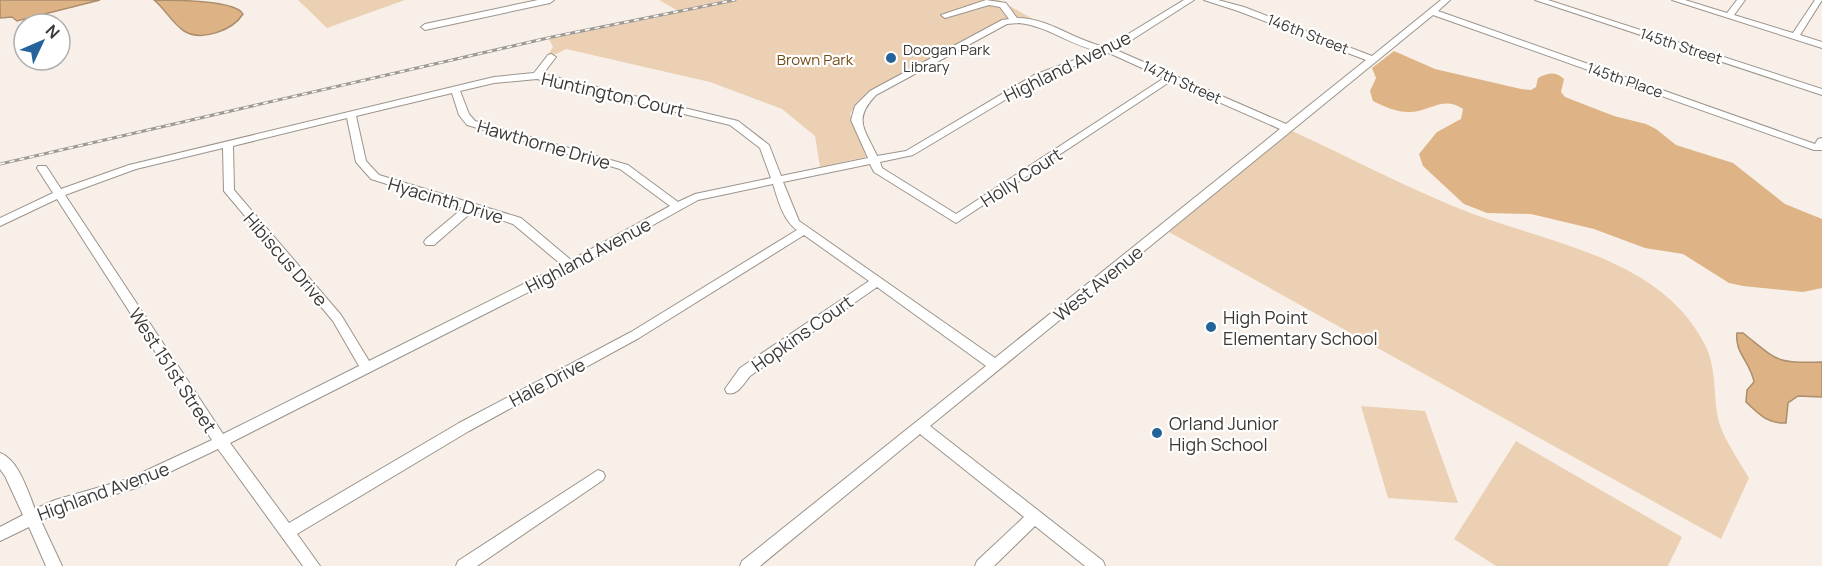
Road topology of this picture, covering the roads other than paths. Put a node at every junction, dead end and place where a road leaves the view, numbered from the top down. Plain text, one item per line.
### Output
1 (550, 0) edge
2 (1208, 0) edge
3 (1446, 0) edge
4 (1539, 0) edge
5 (1676, 0) edge
6 (1742, 0) edge
7 (1818, 0) edge
8 (1186, 2) edge
9 (1432, 12) junction
10 (945, 15) dead end
11 (1729, 16) junction
12 (1014, 20) junction
13 (425, 27) dead end
14 (1795, 37) junction
15 (1822, 45) edge
16 (1109, 50) junction
17 (551, 57) dead end
18 (1372, 59) junction
19 (537, 76) junction
20 (1171, 78) junction
21 (455, 89) junction
22 (1822, 92) edge
23 (351, 115) junction
24 (1288, 129) junction
25 (228, 144) junction
26 (1820, 145) edge
27 (874, 162) junction
28 (42, 168) dead end
29 (776, 180) junction
30 (59, 194) junction
31 (677, 206) junction
32 (471, 207) junction
33 (0, 222) edge
34 (804, 230) junction
35 (430, 242) dead end
36 (570, 266) junction
37 (878, 281) junction
38 (996, 366) junction
39 (367, 368) junction
40 (732, 389) dead end
41 (921, 427) junction
42 (220, 441) junction
43 (0, 459) edge
44 (598, 476) dead end
45 (31, 518) junction
46 (1035, 518) junction
47 (288, 532) junction
48 (0, 534) edge
49 (54, 566) edge
50 (312, 566) edge
51 (464, 566) edge
52 (748, 566) edge
53 (983, 566) edge
54 (1097, 566) edge

1 - 13 street
2 - 18 street, 146th Street
3 - 9 street, West Avenue
4 - 22 street, 145th Street
5 - 11 street
6 - 11 street
7 - 14 street
8 - 16 street, Highland Avenue
9 - 18 street, West Avenue
9 - 26 street, 145th Place
10 - 12 street, 147th Street
11 - 14 street
12 - 16 street, 147th Street
12 - 27 street
14 - 15 street
16 - 20 street, 147th Street
16 - 27 street, Highland Avenue
17 - 19 street
18 - 24 street, West Avenue
19 - 21 street, Huntington Court
19 - 29 street, Huntington Court
20 - 24 street, 147th Street
20 - 27 street, Holly Court
21 - 23 street, Huntington Court
21 - 31 street, Hawthorne Drive
23 - 25 street, Huntington Court
23 - 32 street, Hyacinth Drive
24 - 38 street, West Avenue
25 - 30 street, Huntington Court
25 - 39 street, Hibiscus Drive
27 - 29 street, Highland Avenue
28 - 30 street, West 151st Street
29 - 31 street, Highland Avenue
29 - 34 street, Huntington Court
30 - 33 street, Huntington Court
30 - 42 street, West 151st Street
31 - 36 street, Highland Avenue
32 - 35 street
32 - 36 street, Hyacinth Drive
34 - 37 street, Huntington Court
34 - 47 street, Hale Drive
36 - 39 street, Highland Avenue
37 - 38 street, Huntington Court
37 - 40 street, Hopkins Court
38 - 41 street, West Avenue
39 - 42 street, Highland Avenue
41 - 46 street
41 - 52 street, West Avenue
42 - 45 street, Highland Avenue
42 - 47 street, West 151st Street
43 - 45 street
44 - 51 street
45 - 48 street, Highland Avenue
45 - 49 street
46 - 53 street
46 - 54 street
47 - 50 street, West 151st Street

